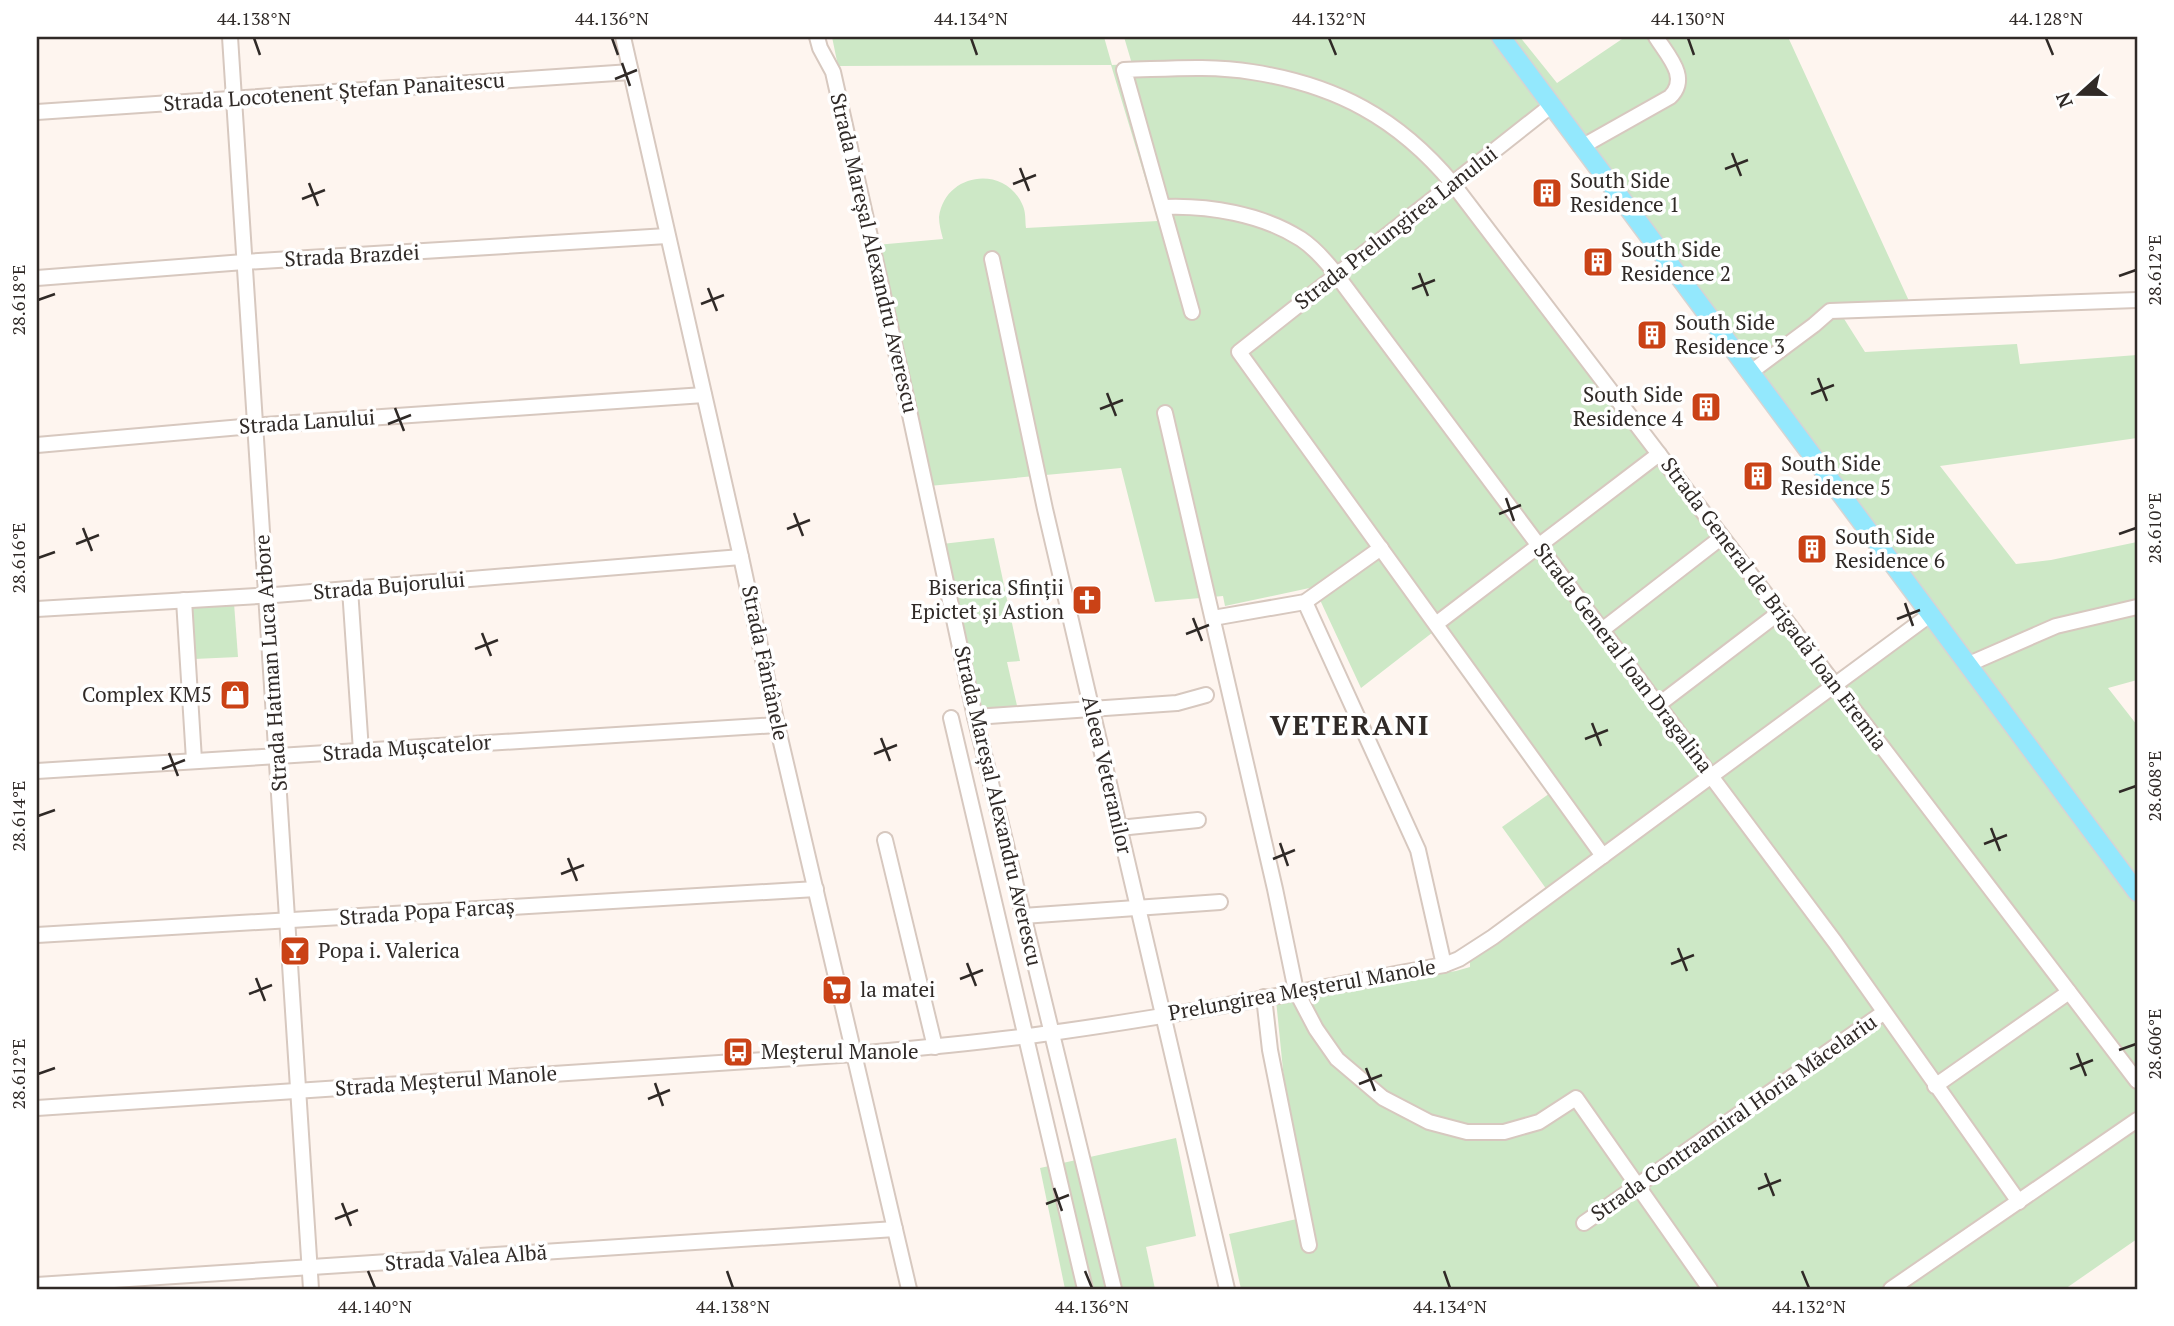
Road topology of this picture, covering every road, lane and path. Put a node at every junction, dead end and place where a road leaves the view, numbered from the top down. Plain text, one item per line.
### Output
1 (230, 37) edge
2 (623, 37) edge
3 (817, 37) edge
4 (1501, 37) edge
5 (1656, 37) edge
6 (631, 72) junction
7 (234, 99) junction
8 (1552, 105) junction
9 (37, 112) edge
10 (1583, 146) junction
11 (1453, 184) junction
12 (1163, 207) junction
13 (667, 236) junction
14 (992, 259) dead end
15 (244, 262) junction
16 (1337, 275) junction
17 (37, 278) edge
18 (2137, 300) edge
19 (1192, 312) dead end
20 (1751, 372) junction
21 (704, 395) junction
22 (1165, 413) dead end
23 (255, 425) junction
24 (37, 445) edge
25 (1659, 454) junction
26 (1723, 537) junction
27 (1539, 546) junction
28 (1381, 548) junction
29 (741, 557) junction
30 (350, 589) junction
31 (266, 596) junction
32 (184, 600) junction
33 (1305, 602) junction
34 (2137, 607) edge
35 (37, 609) edge
36 (1780, 612) junction
37 (1931, 614) junction
38 (1213, 618) junction
39 (1436, 624) junction
40 (1602, 630) junction
41 (1969, 664) junction
42 (1835, 685) junction
43 (1206, 695) dead end
44 (1658, 705) junction
45 (1091, 709) junction
46 (975, 717) junction
47 (951, 718) dead end
48 (778, 725) junction
49 (361, 751) junction
50 (277, 756) junction
51 (194, 760) junction
52 (37, 771) edge
53 (1711, 776) junction
54 (1198, 820) dead end
55 (1119, 828) junction
56 (885, 840) dead end
57 (1603, 856) junction
58 (816, 888) junction
59 (2137, 892) edge
60 (1220, 902) dead end
61 (1138, 908) junction
62 (1023, 916) junction
63 (287, 921) junction
64 (37, 935) edge
65 (1444, 965) junction
66 (1296, 991) junction
67 (2069, 992) junction
68 (1264, 997) junction
69 (1883, 1013) junction
70 (1163, 1016) junction
71 (1051, 1033) junction
72 (1024, 1036) junction
73 (935, 1046) junction
74 (855, 1054) junction
75 (2137, 1081) edge
76 (1936, 1086) junction
77 (298, 1091) junction
78 (37, 1108) edge
79 (2137, 1120) edge
80 (1639, 1187) junction
81 (2019, 1202) junction
82 (1584, 1223) dead end
83 (895, 1229) junction
84 (1309, 1245) dead end
85 (309, 1268) junction
86 (37, 1285) edge
87 (311, 1289) edge
88 (909, 1289) edge
89 (1085, 1289) edge
90 (1114, 1289) edge
91 (1227, 1289) edge
92 (1710, 1289) edge
93 (1891, 1289) edge

1 - 7 street, Strada Hatman Luca Arbore
2 - 6 street, Strada Fântânele
3 - 46 street, Strada Mareșal Alexandru Averescu
4 - 8 main road
5 - 10 street
6 - 7 street, Strada Locotenent Ștefan Panaitescu
6 - 13 street, Strada Fântânele
7 - 9 street, Strada Locotenent Ștefan Panaitescu
7 - 15 street, Strada Hatman Luca Arbore
8 - 10 main road
8 - 11 street, Strada Prelungirea Lanului
10 - 20 main road
11 - 12 street, Strada General de Brigadă Ioan Eremia
11 - 16 street, Strada Prelungirea Lanului
11 - 25 street, Strada General de Brigadă Ioan Eremia
12 - 16 street, Strada General Ioan Dragalina
12 - 19 street
13 - 15 street, Strada Brazdei
13 - 21 street, Strada Fântânele
14 - 45 street, Aleea Veteranilor
15 - 17 street, Strada Brazdei
15 - 23 street, Strada Hatman Luca Arbore
16 - 27 street, Strada General Ioan Dragalina
16 - 28 street, Strada Prelungirea Lanului
18 - 20 street
20 - 37 main road
21 - 23 street, Strada Lanului
21 - 29 street, Strada Fântânele
22 - 38 street
23 - 24 street, Strada Lanului
23 - 31 street, Strada Hatman Luca Arbore
25 - 26 street, Strada General de Brigadă Ioan Eremia
25 - 27 street
26 - 36 street, Strada General de Brigadă Ioan Eremia
26 - 40 street
27 - 39 street
27 - 40 street, Strada General Ioan Dragalina
28 - 33 street
28 - 39 street
29 - 30 street, Strada Bujorului
29 - 48 street, Strada Fântânele
30 - 31 street, Strada Bujorului
30 - 49 street
31 - 32 street, Strada Bujorului
31 - 50 street, Strada Hatman Luca Arbore
32 - 35 street, Strada Bujorului
32 - 51 street
33 - 38 street
33 - 65 street
34 - 41 street
36 - 42 street, Strada General de Brigadă Ioan Eremia
36 - 44 street
37 - 41 main road
37 - 42 street, Prelungirea Meșterul Manole
38 - 66 street
39 - 57 street
40 - 44 street, Strada General Ioan Dragalina
41 - 59 main road
42 - 53 street, Prelungirea Meșterul Manole
42 - 67 street, Strada General de Brigadă Ioan Eremia
43 - 45 street
44 - 53 street, Strada General Ioan Dragalina
45 - 46 street
45 - 55 street, Aleea Veteranilor
46 - 62 street, Strada Mareșal Alexandru Averescu
47 - 72 street, Strada Mareșal Alexandru Averescu
48 - 49 street, Strada Mușcatelor
48 - 58 street, Strada Fântânele
49 - 50 street, Strada Mușcatelor
50 - 51 street, Strada Mușcatelor
50 - 63 street, Strada Hatman Luca Arbore
51 - 52 street, Strada Mușcatelor
53 - 57 street, Prelungirea Meșterul Manole
53 - 69 street, Strada General Ioan Dragalina
54 - 55 street
55 - 61 street, Aleea Veteranilor
56 - 73 street
57 - 65 street, Prelungirea Meșterul Manole
58 - 63 street, Strada Popa Farcaș
58 - 74 street, Strada Fântânele
60 - 61 street
61 - 62 street
61 - 70 street, Aleea Veteranilor
62 - 71 street, Strada Mareșal Alexandru Averescu
63 - 64 street, Strada Popa Farcaș
63 - 77 street, Strada Hatman Luca Arbore
65 - 66 street, Prelungirea Meșterul Manole
66 - 68 street, Prelungirea Meșterul Manole
66 - 80 street
67 - 75 street, Strada General de Brigadă Ioan Eremia
67 - 76 street
68 - 70 street, Prelungirea Meșterul Manole
68 - 84 street
69 - 76 street, Strada General Ioan Dragalina
69 - 80 street, Strada Contraamiral Horia Măcelariu
70 - 71 street, Prelungirea Meșterul Manole
70 - 91 street, Aleea Veteranilor
71 - 72 street, Prelungirea Meșterul Manole
71 - 90 street, Strada Mareșal Alexandru Averescu
72 - 73 street, Prelungirea Meșterul Manole
72 - 89 street, Strada Mareșal Alexandru Averescu
73 - 74 street, Prelungirea Meșterul Manole
74 - 77 street, Strada Meșterul Manole
74 - 83 street, Strada Fântânele
76 - 81 street, Strada General Ioan Dragalina
77 - 78 street, Strada Meșterul Manole
77 - 85 street, Strada Hatman Luca Arbore
79 - 81 street
80 - 82 street, Strada Contraamiral Horia Măcelariu
80 - 92 street
81 - 93 street
83 - 85 street, Strada Valea Albă
83 - 88 street, Strada Fântânele
85 - 86 street, Strada Valea Albă
85 - 87 street, Strada Hatman Luca Arbore

